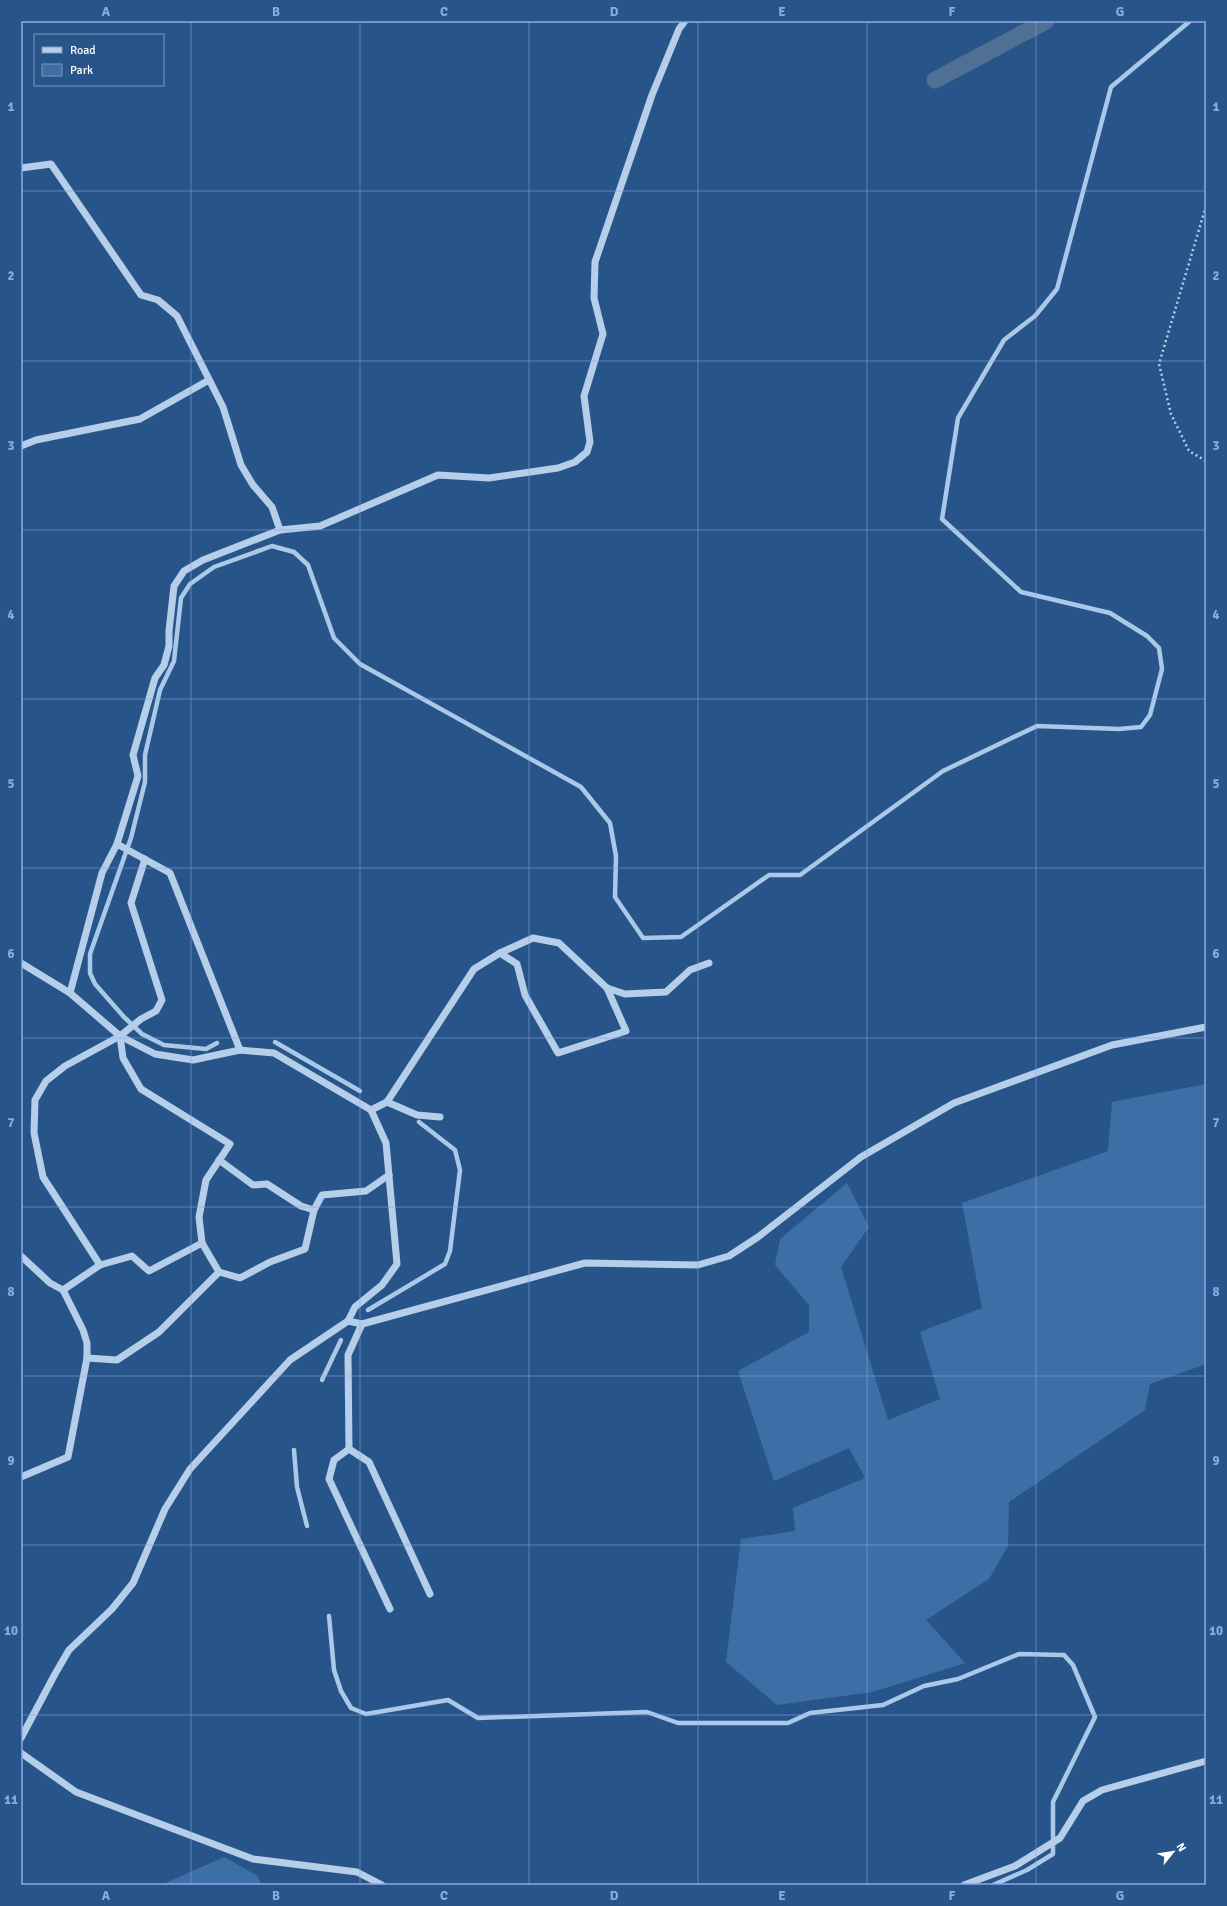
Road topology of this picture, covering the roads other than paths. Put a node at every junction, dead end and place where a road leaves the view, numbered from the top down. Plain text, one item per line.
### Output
1 (685, 21) edge
2 (21, 168) edge
3 (209, 380) junction
4 (21, 446) edge
5 (280, 530) junction
6 (119, 845) junction
7 (145, 859) junction
8 (500, 953) junction
9 (21, 963) edge
10 (709, 963) dead end
11 (607, 988) junction
12 (70, 992) junction
13 (1206, 1026) edge
14 (120, 1036) junction
15 (240, 1050) junction
16 (387, 1102) junction
17 (371, 1110) junction
18 (440, 1117) dead end
19 (219, 1160) junction
20 (389, 1175) junction
21 (314, 1210) junction
22 (202, 1243) junction
23 (21, 1256) edge
24 (100, 1265) junction
25 (219, 1272) junction
26 (63, 1290) junction
27 (348, 1321) junction
28 (362, 1324) junction
29 (87, 1358) junction
30 (349, 1449) junction
31 (21, 1477) edge
32 (430, 1594) dead end
33 (390, 1609) dead end
34 (21, 1738) edge
35 (21, 1753) edge
36 (1206, 1761) edge
37 (382, 1885) edge
38 (964, 1885) edge

1 - 5 street
2 - 3 street
3 - 4 street
3 - 5 street
5 - 6 street
6 - 7 street
6 - 12 street
7 - 14 street
7 - 15 street
8 - 11 street
8 - 11 street
8 - 16 street
9 - 12 street
10 - 11 street
12 - 14 street
13 - 28 street
14 - 15 street
14 - 19 street
14 - 24 street
15 - 17 street
16 - 17 street
16 - 18 street
17 - 20 street
19 - 21 street
19 - 22 street
20 - 21 street
20 - 27 street
21 - 25 street
22 - 24 street
22 - 25 street
23 - 26 street
24 - 26 street
25 - 29 street
26 - 29 street
27 - 28 street
27 - 34 street
28 - 30 street
29 - 31 street
30 - 32 street
30 - 33 street
35 - 37 street
36 - 38 street

